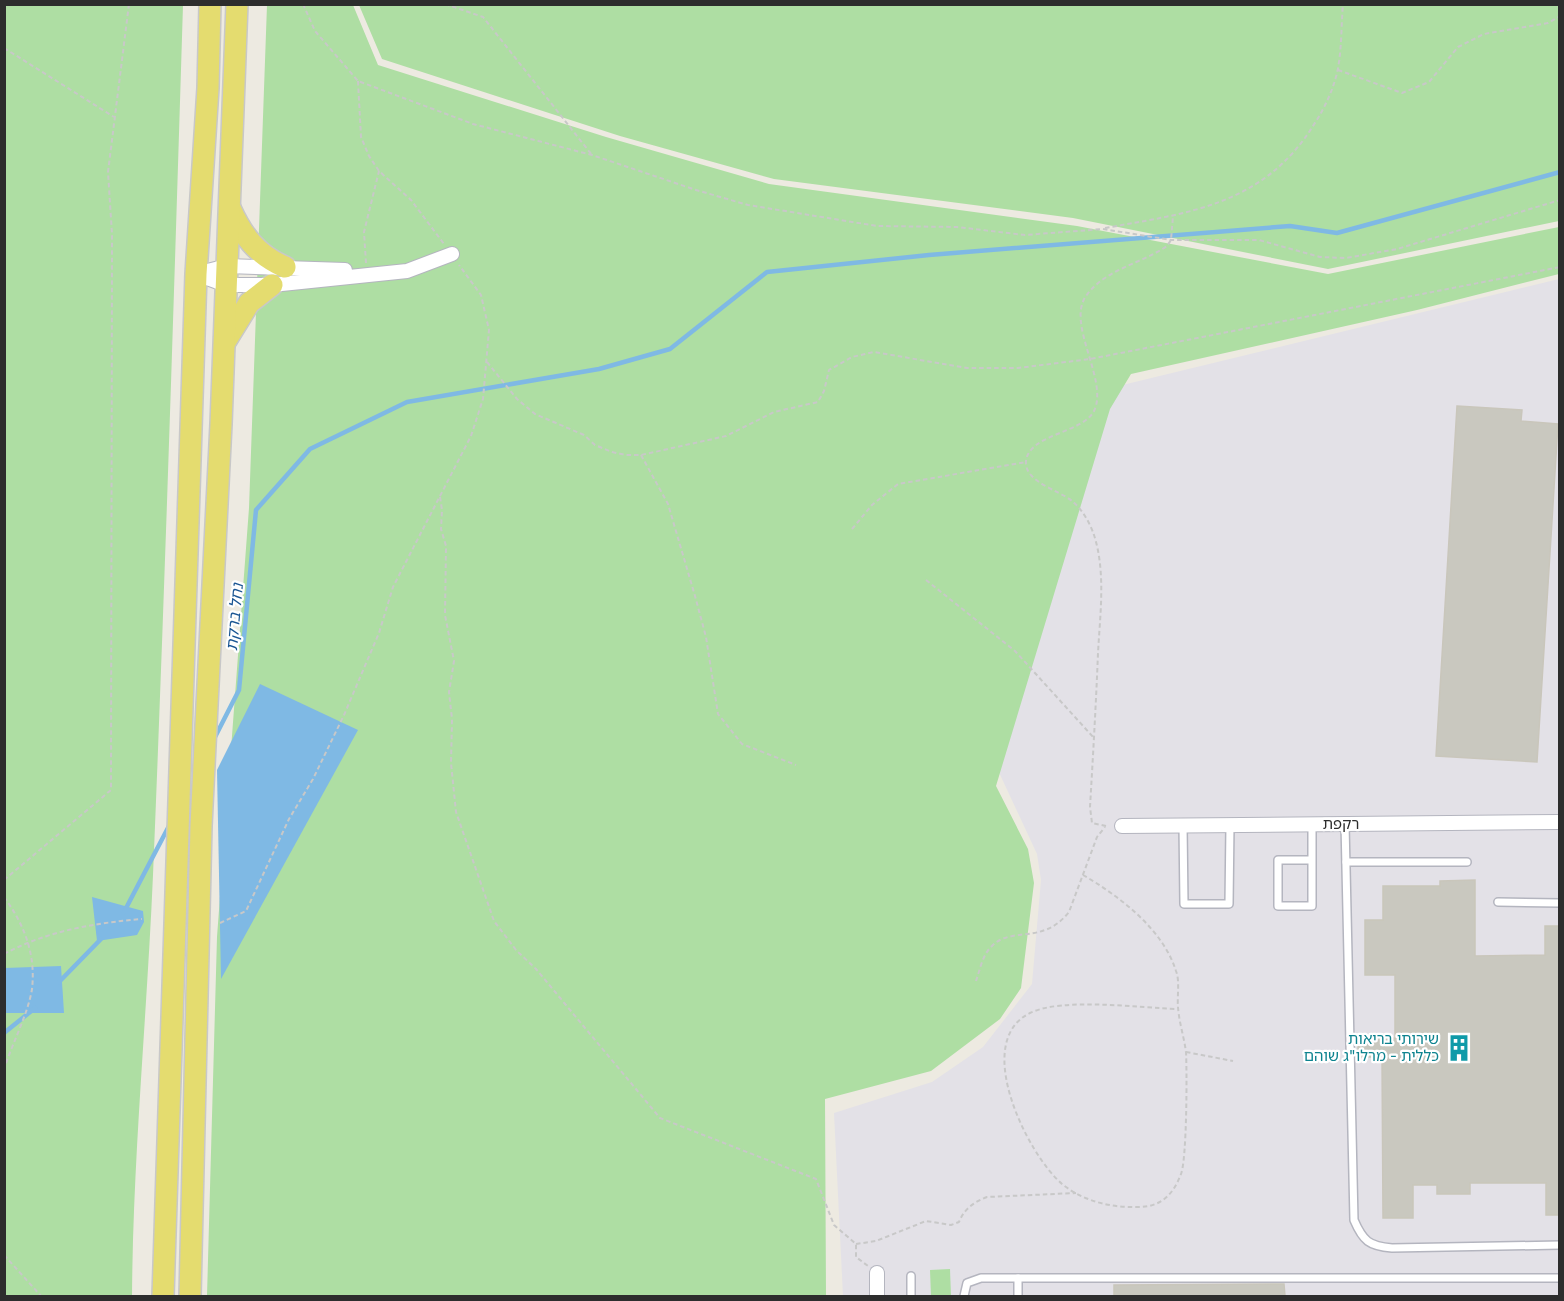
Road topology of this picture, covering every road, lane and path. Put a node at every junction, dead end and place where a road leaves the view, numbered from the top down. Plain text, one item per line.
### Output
1 (129, 4) edge
2 (210, 4) edge
3 (237, 4) edge
4 (303, 4) edge
5 (445, 4) edge
6 (1343, 4) edge
7 (1560, 16) edge
8 (4, 48) edge
9 (1338, 70) junction
10 (358, 81) junction
11 (114, 117) junction
12 (592, 155) junction
13 (379, 171) junction
14 (1560, 200) edge
15 (229, 205) junction
16 (1173, 216) junction
17 (1103, 229) junction
18 (1171, 240) junction
19 (452, 254) junction
20 (285, 267) junction
21 (1560, 267) edge
22 (367, 272) junction
23 (389, 273) junction
24 (196, 274) junction
25 (226, 276) junction
26 (273, 285) junction
27 (224, 345) junction
28 (1090, 359) junction
29 (487, 362) junction
30 (641, 454) junction
31 (1026, 462) junction
32 (440, 497) junction
33 (852, 529) dead end
34 (926, 580) dead end
35 (1094, 738) junction
36 (796, 765) dead end
37 (1560, 822) edge
38 (1311, 824) junction
39 (1345, 824) junction
40 (1183, 825) junction
41 (1230, 825) junction
42 (1106, 826) junction
43 (1122, 826) joint
44 (1311, 860) junction
45 (1346, 862) junction
46 (1467, 862) dead end
47 (1083, 875) junction
48 (4, 880) edge
49 (4, 897) edge
50 (1498, 902) dead end
51 (1560, 903) edge
52 (142, 919) dead end
53 (220, 922) dead end
54 (29, 941) junction
55 (4, 954) edge
56 (976, 981) dead end
57 (1178, 1009) junction
58 (1186, 1052) junction
59 (1233, 1061) dead end
60 (5, 1068) edge
61 (1077, 1193) junction
62 (856, 1244) junction
63 (1560, 1245) edge
64 (4, 1255) edge
65 (877, 1273) joint
66 (911, 1276) dead end
67 (1018, 1278) junction
68 (1560, 1278) edge
69 (41, 1296) edge
70 (163, 1296) edge
71 (190, 1296) edge
72 (877, 1296) edge
73 (911, 1296) edge
74 (964, 1296) edge
75 (1018, 1296) edge

1 - 11 path
2 - 24 main road
3 - 15 main road
4 - 10 path
5 - 12 path
6 - 9 path
7 - 9 path
8 - 11 path
9 - 16 path
10 - 12 path
10 - 13 path
11 - 48 path
12 - 17 path
13 - 19 path
13 - 22 path
14 - 18 path
15 - 20 main road
15 - 25 main road
16 - 17 path
16 - 18 path
17 - 18 path
18 - 28 path
19 - 23 street
19 - 29 path
20 - 22 street
20 - 25 street
21 - 28 path
22 - 23 street
23 - 26 street
24 - 25 street
24 - 70 main road
25 - 26 street
25 - 27 main road
26 - 27 main road
27 - 71 main road
28 - 30 path
28 - 31 path
29 - 30 path
29 - 32 path
30 - 36 path
31 - 33 path
31 - 35 path
32 - 53 path
32 - 62 path
34 - 35 path
35 - 42 path
37 - 39 street, רקפת
38 - 39 street, רקפת
38 - 41 street, רקפת
38 - 44 lane
39 - 45 lane
40 - 41 street, רקפת
40 - 41 lane
40 - 43 street, רקפת
42 - 43 path
42 - 47 path
44 - 44 lane
45 - 46 lane
45 - 63 lane
47 - 56 path
47 - 57 path
49 - 54 path
50 - 51 lane
52 - 54 path
54 - 55 path
54 - 60 path
57 - 58 path
57 - 61 path
58 - 59 path
58 - 61 path
61 - 62 path
62 - 65 path
64 - 69 path
65 - 72 street
66 - 73 lane
67 - 68 lane
67 - 74 lane
67 - 75 lane

